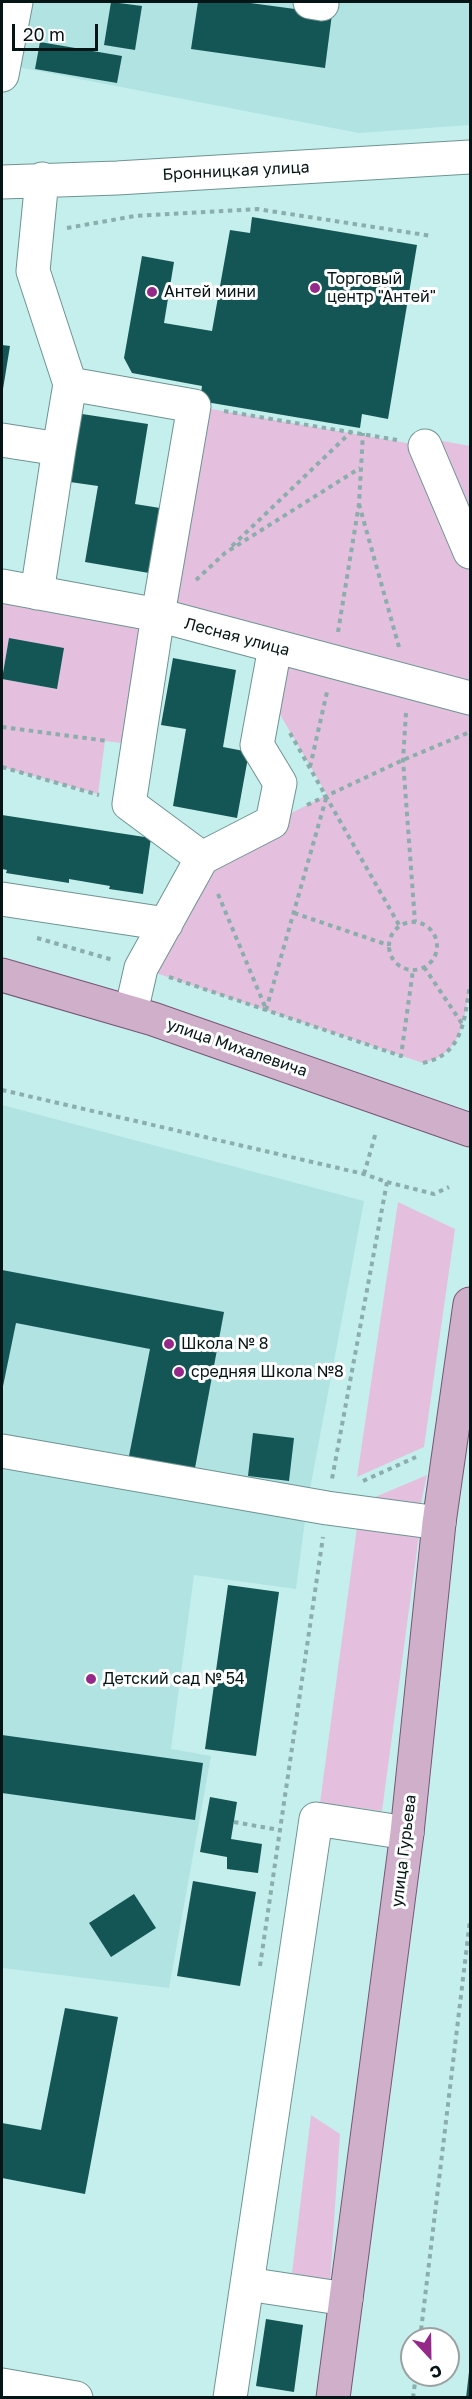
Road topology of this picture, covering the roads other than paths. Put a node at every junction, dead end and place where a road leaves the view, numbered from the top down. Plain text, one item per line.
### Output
1 (16, 2) edge
2 (2, 75) edge
3 (471, 157) edge
4 (42, 179) junction
5 (2, 182) edge
6 (70, 384) junction
7 (2, 440) edge
8 (425, 446) road end
9 (59, 449) junction
10 (471, 552) edge
11 (2, 586) edge
12 (37, 593) junction
13 (158, 615) junction
14 (275, 647) junction
15 (471, 698) edge
16 (202, 858) junction
17 (2, 899) edge
18 (166, 924) junction
19 (2, 975) edge
20 (131, 1012) junction
21 (471, 1130) edge
22 (471, 1305) edge
23 (2, 1451) edge
24 (440, 1523) junction
25 (407, 1833) junction
26 (247, 2284) junction
27 (346, 2299) junction
28 (2, 2385) edge
29 (76, 2397) edge
30 (230, 2397) edge
31 (333, 2397) edge

1 - 2 street
3 - 4 street, Бронницкая улица
4 - 5 street, Бронницкая улица
4 - 6 street
6 - 9 street
6 - 13 street
7 - 9 street
8 - 10 street
9 - 12 street
11 - 12 street, Лесная улица
12 - 13 street, Лесная улица
13 - 14 street, Лесная улица
13 - 16 street
14 - 15 street, Лесная улица
14 - 16 street
16 - 18 street
17 - 18 street
18 - 20 street
19 - 20 main road, улица Михалевича
20 - 21 main road, улица Михалевича
22 - 24 main road, улица Гурьева
23 - 24 street
24 - 25 main road, улица Гурьева
25 - 26 street
25 - 27 main road, улица Гурьева
26 - 27 street
26 - 30 street
27 - 31 main road, улица Гурьева
28 - 29 street

